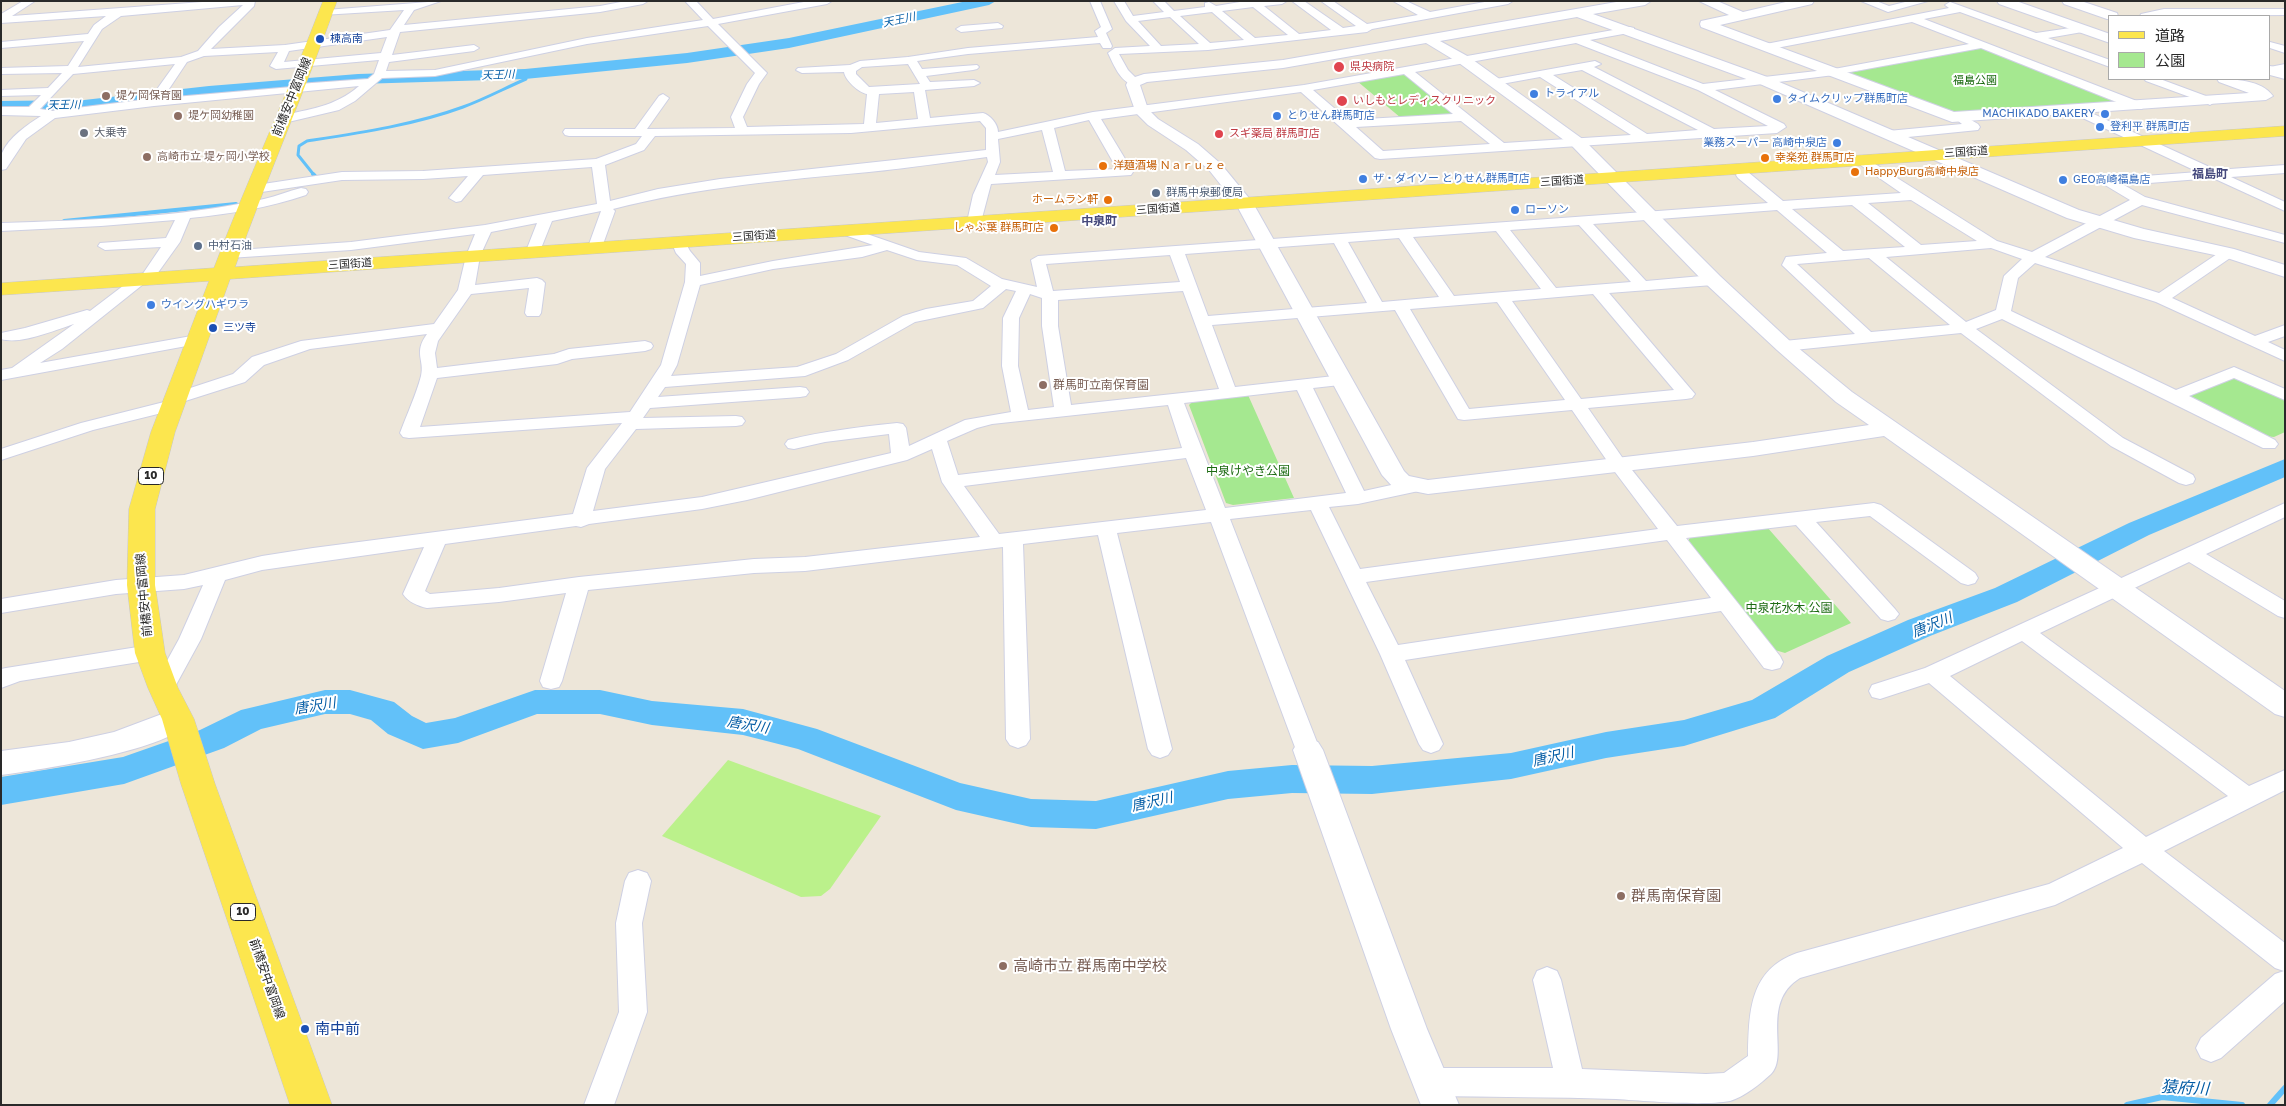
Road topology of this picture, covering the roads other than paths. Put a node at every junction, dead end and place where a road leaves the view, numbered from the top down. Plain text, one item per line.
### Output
1 (30, 1) edge
2 (123, 1) edge
3 (436, 1) edge
4 (643, 1) edge
5 (690, 1) edge
6 (827, 1) edge
7 (1095, 1) edge
8 (1119, 1) edge
9 (1158, 1) edge
10 (1204, 1) edge
11 (1282, 1) edge
12 (1297, 1) edge
13 (1326, 1) edge
14 (1398, 1) edge
15 (1466, 1) edge
16 (1508, 1) edge
17 (1645, 1) edge
18 (1705, 1) edge
19 (1808, 1) edge
20 (1866, 1) edge
21 (1923, 1) edge
22 (1941, 1) edge
23 (2003, 1) edge
24 (2068, 1) edge
25 (249, 2) edge
26 (1253, 3) edge
27 (1556, 4) dead end
28 (70, 6) dead end
29 (414, 6) junction
30 (328, 7) edge
31 (1480, 7) junction
32 (176, 8) junction
33 (1214, 9) junction
34 (1961, 9) junction
35 (2171, 12) junction
36 (2240, 12) junction
37 (2285, 12) edge
38 (118, 13) junction
39 (1580, 13) junction
40 (104, 14) junction
41 (1172, 14) junction
42 (1740, 15) junction
43 (2109, 15) edge
44 (2152, 15) edge
45 (2180, 15) edge
46 (2250, 15) edge
47 (1429, 16) junction
48 (54, 17) junction
49 (1912, 18) junction
50 (1, 19) edge
51 (1130, 19) junction
52 (164, 20) dead end
53 (712, 22) junction
54 (1399, 23) junction
55 (2108, 24) edge
56 (116, 25) dead end
57 (961, 29) dead end
58 (1367, 29) junction
59 (1630, 30) junction
60 (2084, 30) junction
61 (396, 31) junction
62 (95, 32) junction
63 (1341, 32) junction
64 (2036, 36) junction
65 (1297, 37) junction
66 (2108, 38) edge
67 (1428, 39) junction
68 (1104, 40) junction
69 (1579, 40) junction
70 (1253, 42) junction
71 (1240, 44) junction
72 (1, 45) edge
73 (314, 45) junction
74 (1982, 45) junction
75 (1208, 46) junction
76 (1766, 47) junction
77 (285, 48) junction
78 (474, 48) dead end
79 (1007, 48) junction
80 (1158, 49) junction
81 (1115, 51) junction
82 (202, 53) junction
83 (1247, 56) dead end
84 (385, 57) junction
85 (1626, 58) junction
86 (33, 60) dead end
87 (183, 60) junction
88 (911, 60) junction
89 (1464, 60) junction
90 (2108, 63) edge
91 (306, 64) junction
92 (1583, 66) junction
93 (973, 67) dead end
94 (852, 68) junction
95 (22, 70) junction
96 (70, 70) junction
97 (802, 70) dead end
98 (1406, 70) junction
99 (1, 71) edge
100 (1834, 72) junction
101 (919, 73) junction
102 (1543, 74) junction
103 (375, 79) junction
104 (2153, 80) edge
105 (2227, 80) edge
106 (1765, 81) junction
107 (1134, 82) junction
108 (1496, 82) junction
109 (974, 83) dead end
110 (1, 84) edge
111 (923, 87) junction
112 (297, 88) junction
113 (1304, 88) junction
114 (1702, 88) junction
115 (51, 91) junction
116 (874, 91) junction
117 (1, 93) edge
118 (663, 98) dead end
119 (2210, 101) junction
120 (154, 102) junction
121 (2138, 106) junction
122 (1141, 110) junction
123 (2076, 110) junction
124 (1, 111) edge
125 (32, 112) junction
126 (52, 115) junction
127 (1092, 116) junction
128 (1463, 116) junction
129 (1959, 117) junction
130 (284, 119) junction
131 (924, 122) junction
132 (1348, 124) junction
133 (1047, 125) junction
134 (870, 128) junction
135 (740, 130) junction
136 (2285, 131) edge
137 (569, 132) dead end
138 (645, 132) junction
139 (1714, 133) junction
140 (1888, 135) junction
141 (20, 137) junction
142 (991, 137) junction
143 (1645, 138) junction
144 (1, 139) edge
145 (2144, 141) junction
146 (1578, 142) junction
147 (1501, 147) junction
148 (992, 152) junction
149 (1933, 154) junction
150 (1864, 161) junction
151 (598, 163) junction
152 (1, 166) edge
153 (2285, 169) edge
154 (478, 172) junction
155 (2215, 174) junction
156 (1742, 175) dead end
157 (1060, 176) junction
158 (1612, 177) junction
159 (324, 179) junction
160 (985, 180) junction
161 (255, 189) junction
162 (1914, 196) junction
163 (456, 198) dead end
164 (2140, 200) junction
165 (1856, 201) junction
166 (1244, 204) junction
167 (248, 206) junction
168 (1779, 206) junction
169 (604, 207) junction
170 (2285, 207) edge
171 (184, 215) junction
172 (1650, 215) junction
173 (546, 218) junction
174 (1584, 221) junction
175 (974, 222) junction
176 (2100, 223) junction
177 (1500, 226) junction
178 (1, 227) edge
179 (485, 229) junction
180 (844, 230) junction
181 (1404, 234) junction
182 (1339, 239) junction
183 (2285, 239) edge
184 (678, 241) junction
185 (173, 242) junction
186 (1265, 243) junction
187 (1992, 244) junction
188 (105, 246) dead end
189 (886, 246) junction
190 (595, 247) junction
191 (1176, 250) junction
192 (1918, 250) junction
193 (533, 251) junction
194 (1873, 254) junction
195 (2228, 254) junction
196 (473, 256) junction
197 (1840, 256) junction
198 (2032, 258) junction
199 (226, 263) junction
200 (2285, 271) edge
201 (144, 278) junction
202 (1713, 280) junction
203 (693, 282) junction
204 (1003, 284) junction
205 (1189, 286) junction
206 (1643, 286) junction
207 (1025, 288) junction
208 (1, 289) edge
209 (466, 290) junction
210 (1598, 290) junction
211 (1048, 294) junction
212 (1553, 294) junction
213 (1502, 298) junction
214 (2161, 299) junction
215 (1450, 302) junction
216 (1400, 306) junction
217 (1377, 307) junction
218 (100, 311) junction
219 (1304, 313) junction
220 (2003, 313) junction
221 (532, 314) dead end
222 (1202, 321) junction
223 (438, 328) junction
224 (1964, 328) junction
225 (2285, 330) edge
226 (7, 336) dead end
227 (1867, 337) junction
228 (197, 340) junction
229 (2255, 342) junction
230 (645, 346) dead end
231 (1784, 346) junction
232 (2285, 356) edge
233 (430, 374) junction
234 (5, 377) edge
235 (1343, 380) junction
236 (660, 382) junction
237 (1302, 384) junction
238 (1228, 391) junction
239 (800, 392) dead end
240 (2285, 395) edge
241 (2175, 396) junction
242 (1174, 398) junction
243 (174, 402) junction
244 (644, 403) junction
245 (1576, 405) junction
246 (1063, 410) junction
247 (1020, 415) junction
248 (632, 421) junction
249 (736, 421) dead end
250 (1886, 429) junction
251 (938, 440) junction
252 (794, 444) dead end
253 (2269, 444) dead end
254 (1193, 452) junction
255 (1, 455) edge
256 (901, 456) junction
257 (1618, 464) junction
258 (2186, 479) dead end
259 (950, 482) junction
260 (1414, 486) junction
261 (1358, 498) junction
262 (1317, 503) junction
263 (2285, 508) edge
264 (1217, 514) junction
265 (1801, 518) junction
266 (581, 521) junction
267 (1106, 529) junction
268 (1674, 533) junction
269 (437, 539) junction
270 (1003, 540) junction
271 (2191, 554) junction
272 (217, 575) junction
273 (1354, 577) junction
274 (1968, 578) dead end
275 (579, 584) junction
276 (141, 585) junction
277 (2114, 588) junction
278 (1728, 603) junction
279 (1, 606) edge
280 (2285, 611) edge
281 (1888, 614) dead end
282 (2024, 632) junction
283 (150, 653) junction
284 (1390, 654) junction
285 (1772, 662) dead end
286 (1933, 674) junction
287 (1, 680) edge
288 (551, 681) dead end
289 (163, 688) junction
290 (1880, 691) dead end
291 (2285, 706) edge
292 (178, 719) junction
293 (1018, 739) dead end
294 (1431, 744) dead end
295 (1160, 749) dead end
296 (1308, 750) joint
297 (1, 763) edge
298 (2285, 780) edge
299 (2248, 798) junction
300 (2144, 850) junction
301 (638, 881) dead end
302 (2285, 959) edge
303 (1547, 980) dead end
304 (2285, 983) edge
305 (2211, 1048) dead end
306 (1571, 1083) junction
307 (1435, 1093) edge
308 (312, 1105) edge
309 (599, 1105) edge

1 - 50 street
2 - 40 street
3 - 29 street
4 - 61 street
5 - 53 street
6 - 53 street
7 - 68 street
8 - 51 street
9 - 41 street
10 - 33 street
11 - 26 street
12 - 63 street
13 - 58 street
14 - 47 street
15 - 31 street
16 - 31 street
17 - 39 street
18 - 42 street
19 - 42 street
20 - 21 street
22 - 34 street
23 - 60 street
24 - 43 street
25 - 32 street
25 - 82 street
26 - 33 street
26 - 65 street
27 - 39 street
28 - 48 street
29 - 30 street
29 - 61 street
30 - 73 main road, 前橋安中富岡線 / 10
31 - 47 street
32 - 38 street
32 - 52 street
33 - 41 street
33 - 70 street
34 - 49 street
34 - 64 street
35 - 36 street
35 - 44 street
35 - 45 street
36 - 37 street
36 - 46 street
38 - 40 street
38 - 62 street
39 - 59 street
39 - 67 street
40 - 48 street
41 - 51 street
41 - 75 street
42 - 76 street
47 - 54 street
48 - 50 street
49 - 74 street
49 - 76 street
51 - 80 street
53 - 103 street
53 - 135 street
54 - 58 street
54 - 67 street
55 - 60 street
56 - 62 street
57 - 79 street
58 - 63 street
59 - 69 street
59 - 106 street
60 - 64 street
60 - 66 street
61 - 73 street
61 - 84 street
62 - 72 street
62 - 96 street
63 - 65 street
64 - 90 street
65 - 70 street
67 - 89 street
67 - 107 street
68 - 79 street
68 - 81 street
69 - 85 street
69 - 89 street
70 - 71 street
71 - 75 street
71 - 83 street
73 - 77 street
73 - 91 main road, 前橋安中富岡線 / 10
74 - 100 street
74 - 121 street
75 - 80 street
76 - 100 street
77 - 82 street
77 - 91 street
78 - 84 street
79 - 88 street
80 - 81 street
81 - 107 street
82 - 87 street
84 - 91 street
84 - 103 street
85 - 92 street
85 - 114 street
86 - 95 street
87 - 96 street
87 - 120 street
88 - 94 street
88 - 101 street
89 - 98 street
89 - 108 street
91 - 112 main road, 前橋安中富岡線 / 10
92 - 102 street
92 - 139 street
93 - 101 street
94 - 97 street
94 - 116 street
95 - 96 street
95 - 99 street
95 - 110 street
96 - 115 street
98 - 113 street
98 - 128 street
100 - 106 street
100 - 129 street
101 - 111 street
102 - 108 street
102 - 143 street
103 - 112 street
103 - 130 street
104 - 119 street
105 - 119 street
106 - 114 street
106 - 140 street
107 - 122 street
108 - 146 street
109 - 111 street
111 - 116 street
111 - 131 street
112 - 120 street
112 - 130 main road, 前橋安中富岡線 / 10
113 - 122 street
113 - 132 street
114 - 139 street
115 - 117 street
115 - 125 street
116 - 134 street
118 - 138 street
119 - 121 street
120 - 126 street
121 - 123 street
122 - 127 street
122 - 166 street
123 - 129 street
123 - 145 street
124 - 125 street
125 - 126 street
126 - 141 street
127 - 133 street
127 - 157 street
128 - 132 street
128 - 147 street
129 - 140 street
130 - 161 main road, 前橋安中富岡線 / 10
131 - 134 street
131 - 142 street
132 - 147 street
133 - 142 street
133 - 157 street
134 - 135 street
135 - 138 street
136 - 145 main road, 三国街道
137 - 138 street
138 - 151 street
139 - 143 street
140 - 149 street
141 - 144 street
141 - 152 street
142 - 148 street
143 - 146 street
145 - 149 main road, 三国街道
145 - 155 street
146 - 147 street
146 - 158 street
148 - 160 street
148 - 169 street
149 - 150 main road, 三国街道
149 - 176 street
150 - 158 main road, 三国街道
150 - 162 street
151 - 154 street
151 - 169 street
153 - 155 street
154 - 159 street
154 - 163 street
155 - 164 street
155 - 170 street
156 - 168 street
157 - 160 street
158 - 166 main road, 三国街道
158 - 172 street
159 - 161 street
159 - 167 street
160 - 175 street
161 - 167 main road, 前橋安中富岡線 / 10
162 - 165 street
162 - 187 street
164 - 176 street
164 - 183 street
165 - 168 street
165 - 192 street
166 - 175 main road, 三国街道
166 - 186 street
167 - 171 street
167 - 199 main road, 前橋安中富岡線 / 10
168 - 172 street
168 - 197 street
169 - 173 street
169 - 190 street
171 - 178 street
171 - 185 street
172 - 174 street
172 - 202 street
173 - 179 street
173 - 193 street
174 - 177 street
174 - 206 street
175 - 180 main road, 三国街道
176 - 195 street
176 - 198 street
177 - 181 street
177 - 212 street
179 - 196 street
179 - 199 street
180 - 184 main road, 三国街道
180 - 189 street
181 - 182 street
181 - 215 street
182 - 186 street
182 - 217 street
184 - 190 main road, 三国街道
184 - 203 street
185 - 188 street
185 - 201 street
186 - 191 street
186 - 219 street
187 - 192 street
187 - 198 street
189 - 203 street
189 - 204 street
190 - 193 main road, 三国街道
191 - 205 street
191 - 211 street
192 - 194 street
193 - 196 main road, 三国街道
194 - 197 street
194 - 224 street
195 - 200 street
195 - 214 street
196 - 199 main road, 三国街道
196 - 209 street
197 - 227 street
198 - 214 street
198 - 220 street
199 - 201 main road, 三国街道
199 - 228 main road, 前橋安中富岡線 / 10
201 - 208 main road, 三国街道
201 - 218 street
202 - 206 street
202 - 231 street
203 - 236 street
204 - 207 street
204 - 236 street
205 - 211 street
205 - 222 street
206 - 210 street
207 - 211 street
207 - 247 street
209 - 221 street
209 - 223 street
210 - 212 street
210 - 245 street
211 - 246 street
212 - 213 street
213 - 215 street
213 - 245 street
214 - 229 street
215 - 216 street
216 - 217 street
216 - 245 street
217 - 219 street
218 - 226 street
218 - 234 street
219 - 222 street
219 - 235 street
220 - 224 street
220 - 241 street
222 - 238 street
223 - 233 street
223 - 243 street
224 - 227 street
224 - 258 street
225 - 229 street
227 - 231 street
228 - 234 street
228 - 243 main road, 前橋安中富岡線 / 10
229 - 232 street
230 - 233 street
231 - 250 street
233 - 248 street
235 - 237 street
235 - 260 street
236 - 244 street
237 - 238 street
237 - 261 street
238 - 242 street
239 - 244 street
240 - 241 street
241 - 253 street
242 - 246 street
242 - 254 street
243 - 255 street
243 - 276 main road, 前橋安中富岡線 / 10
244 - 248 street
245 - 257 street
246 - 247 street
247 - 251 street
248 - 249 street
248 - 266 street
250 - 257 street
250 - 277 street
251 - 256 street
251 - 259 street
252 - 256 street
254 - 259 street
254 - 264 street
256 - 266 street
257 - 260 street
257 - 268 street
259 - 270 street
260 - 261 street
261 - 262 street
262 - 264 street
262 - 273 street
263 - 271 street
264 - 267 street
264 - 296 street
265 - 268 street
265 - 274 street
265 - 281 street
266 - 269 street
267 - 270 street
267 - 295 street
268 - 273 street
268 - 278 street
269 - 272 street
269 - 275 street
270 - 275 street
270 - 293 street
271 - 277 street
271 - 280 street
272 - 276 street
272 - 289 street
273 - 284 street
275 - 288 street
276 - 279 street
276 - 283 main road, 前橋安中富岡線 / 10
277 - 282 street
277 - 291 street
278 - 284 street
278 - 285 street
282 - 286 street
282 - 299 street
283 - 287 street
283 - 289 main road, 前橋安中富岡線 / 10
284 - 294 street
286 - 290 street
286 - 300 street
289 - 292 main road, 前橋安中富岡線 / 10
292 - 297 street
292 - 308 main road, 前橋安中富岡線 / 10
296 - 307 street
298 - 299 street
299 - 300 street
300 - 302 street
300 - 306 street
301 - 309 street
303 - 306 street
304 - 305 street
306 - 307 street

